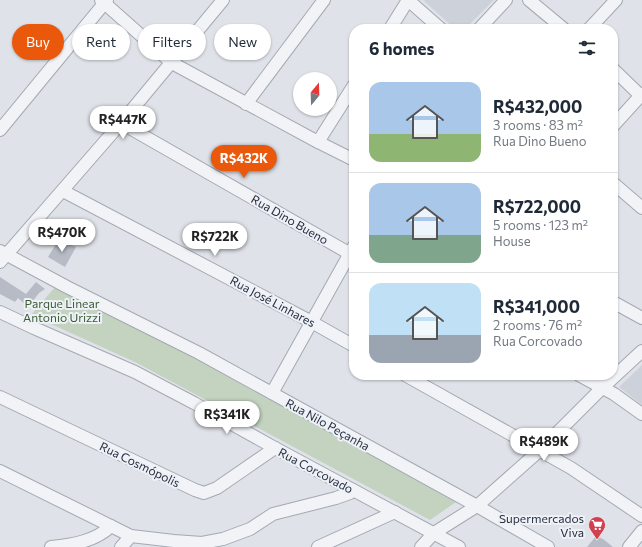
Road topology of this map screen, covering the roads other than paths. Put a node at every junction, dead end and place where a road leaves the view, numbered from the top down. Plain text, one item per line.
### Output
1 (223, 0) edge
2 (324, 0) edge
3 (408, 0) edge
4 (506, 0) edge
5 (530, 0) edge
6 (616, 0) edge
7 (104, 1) edge
8 (393, 24) edge
9 (435, 24) edge
10 (484, 24) edge
11 (558, 24) edge
12 (594, 24) edge
13 (172, 63) junction
14 (618, 74) edge
15 (349, 93) edge
16 (642, 96) edge
17 (246, 104) junction
18 (618, 121) edge
19 (122, 123) junction
20 (0, 130) edge
21 (318, 142) junction
22 (349, 158) edge
23 (618, 187) edge
24 (63, 190) junction
25 (642, 208) edge
26 (349, 250) edge
27 (2, 256) edge
28 (349, 259) edge
29 (618, 305) edge
30 (0, 312) edge
31 (642, 318) edge
32 (311, 322) junction
33 (349, 343) edge
34 (642, 351) edge
35 (618, 373) edge
36 (414, 380) edge
37 (588, 380) edge
38 (611, 380) edge
39 (602, 388) junction
40 (272, 393) junction
41 (0, 397) edge
42 (642, 414) edge
43 (275, 448) junction
44 (539, 451) junction
45 (0, 471) edge
46 (353, 490) junction
47 (477, 506) junction
48 (395, 512) junction
49 (642, 516) edge
50 (111, 526) junction
51 (642, 531) edge
52 (434, 533) junction
53 (131, 536) junction
54 (51, 547) edge
55 (121, 547) edge
56 (318, 547) edge
57 (421, 547) edge
58 (459, 547) edge
59 (548, 547) edge
60 (629, 547) edge

1 - 13 street
2 - 17 street
3 - 8 street
3 - 9 street
4 - 10 street
5 - 11 street
6 - 12 street
7 - 13 street
7 - 20 street
13 - 17 street
13 - 19 street
14 - 16 street
15 - 21 street
16 - 18 street
17 - 21 street
19 - 24 street
19 - 26 street, Rua Dino Bueno
21 - 22 street
23 - 25 street
24 - 27 street
24 - 32 street, Rua José Linhares
27 - 40 street, Rua Nilo Peçanha
28 - 32 street
29 - 31 street
30 - 43 street, Rua Corcovado
32 - 33 street, Rua José Linhares
32 - 40 street
34 - 35 street
36 - 44 street
37 - 39 street
38 - 39 street
39 - 42 street
39 - 44 street
40 - 47 street, Rua Nilo Peçanha
41 - 43 street, Rua Cosmópolis
43 - 46 street, Rua Corcovado
44 - 47 street
44 - 49 street
45 - 50 street
46 - 48 street, Rua Corcovado
46 - 53 street
47 - 52 street
47 - 59 street, Rua Nilo Peçanha
48 - 52 street, Rua Corcovado
48 - 56 street
50 - 53 street
50 - 54 street
51 - 60 street
52 - 57 street
52 - 58 street, Rua Corcovado
53 - 55 street

